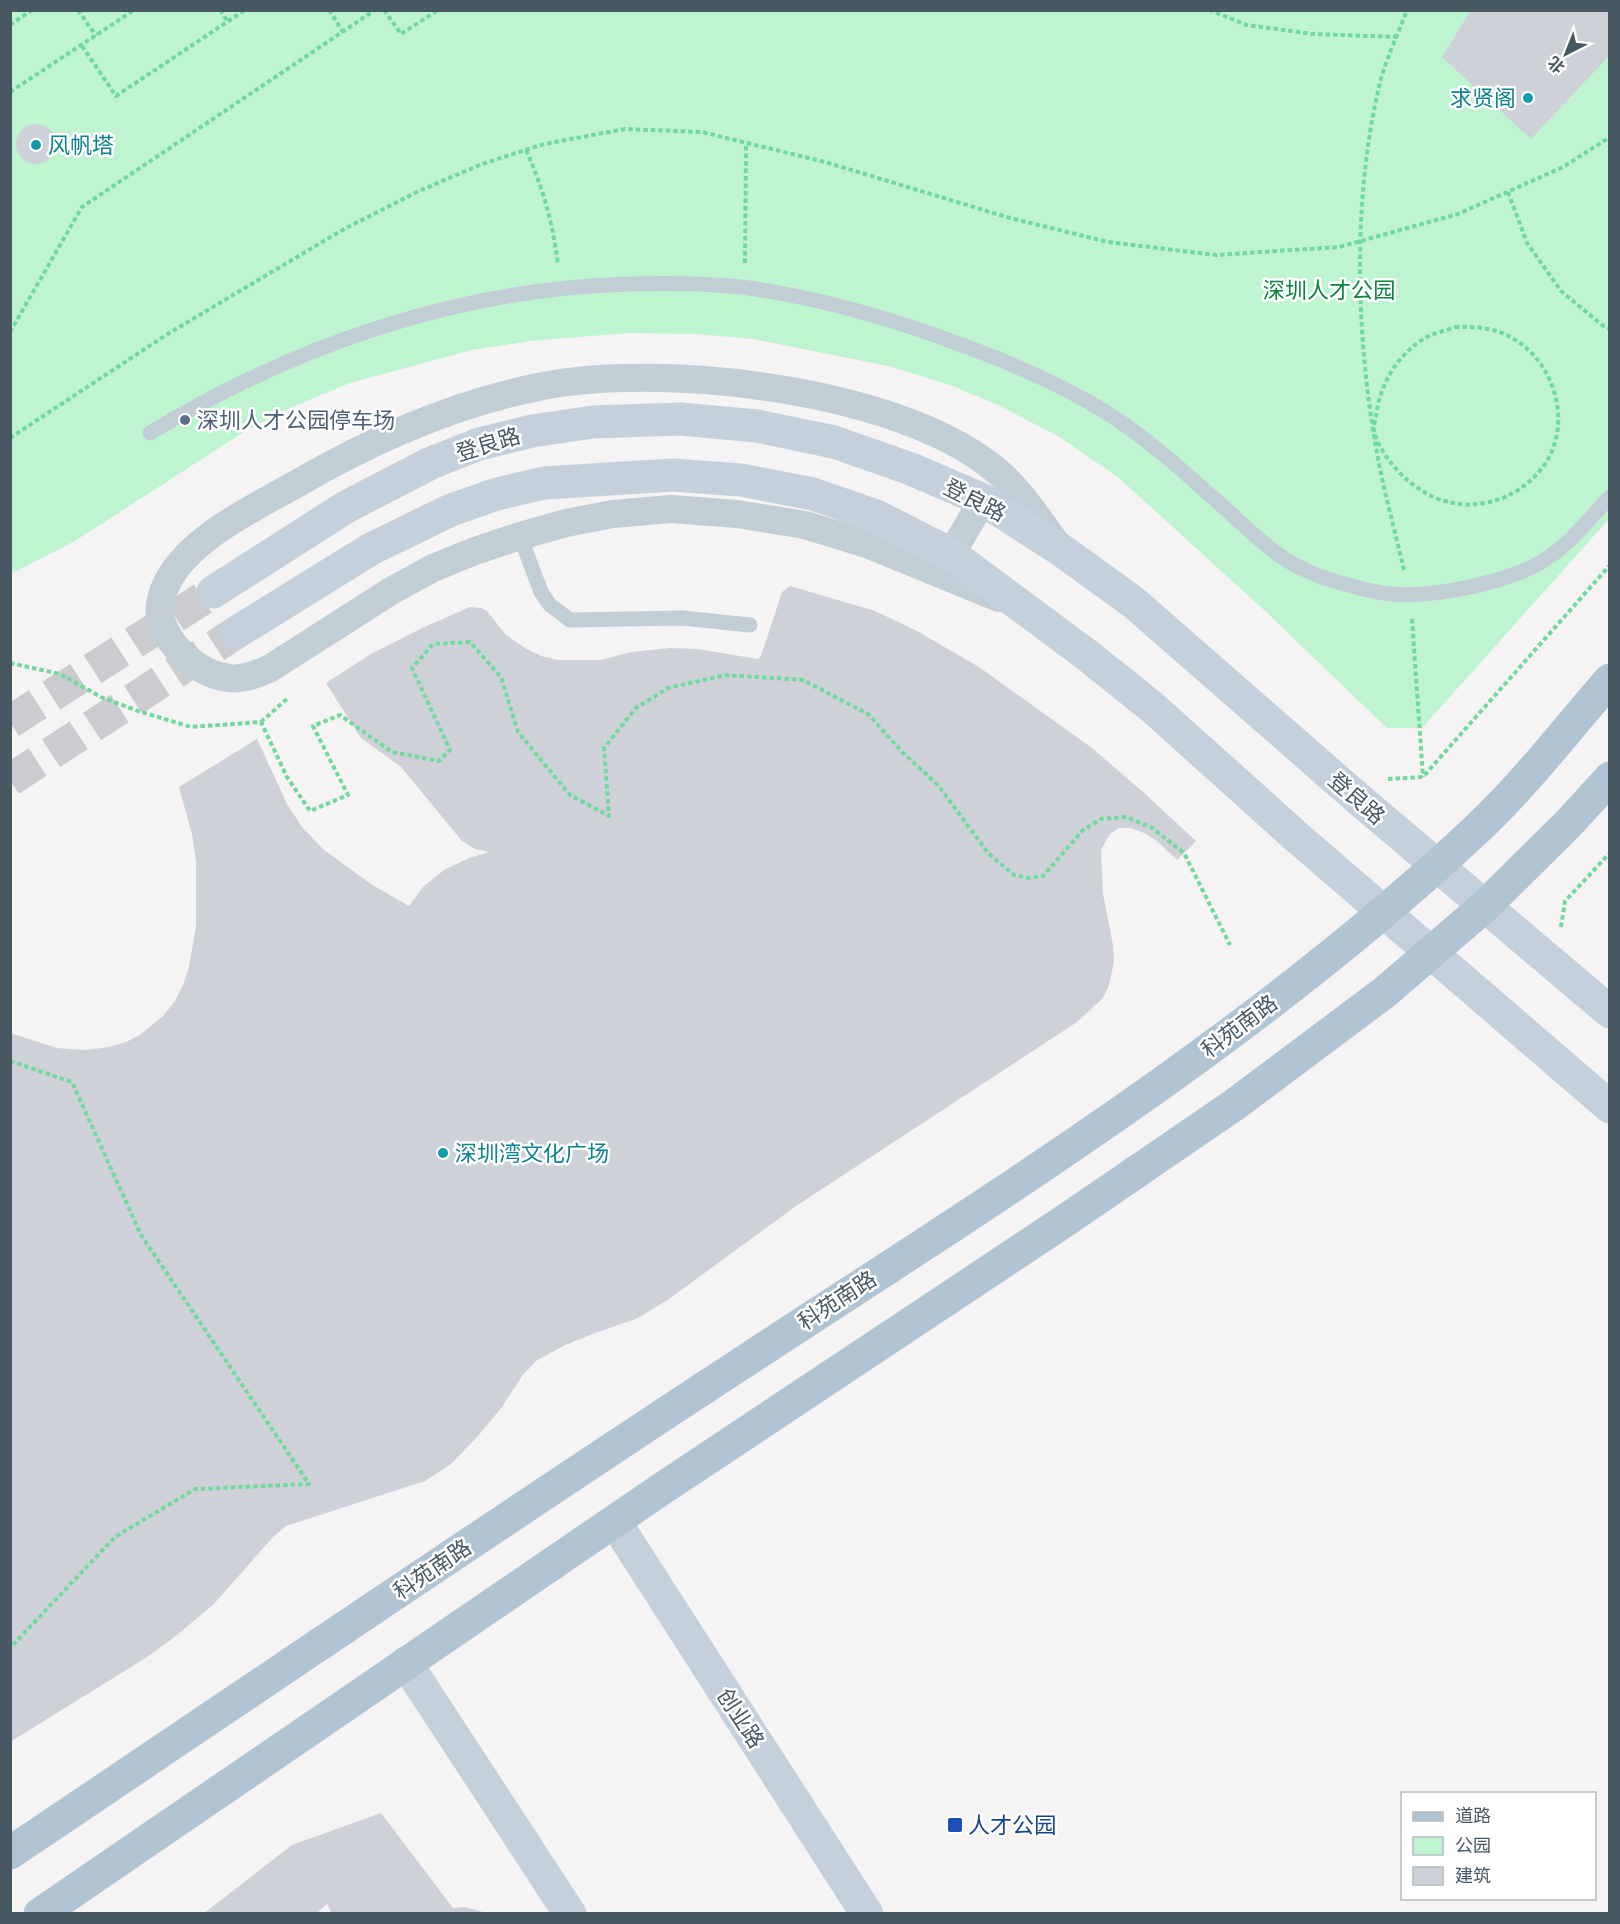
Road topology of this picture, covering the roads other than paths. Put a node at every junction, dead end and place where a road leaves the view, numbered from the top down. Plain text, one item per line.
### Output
1 (150, 433) dead end
2 (1610, 497) edge
3 (983, 500) junction
4 (520, 536) junction
5 (1061, 550) junction
6 (951, 554) junction
7 (213, 592) tunnel mouth
8 (1024, 609) junction
9 (750, 625) dead end
10 (237, 632) tunnel mouth
11 (1610, 680) edge
12 (1610, 778) edge
13 (1436, 865) junction
14 (1485, 906) junction
15 (1382, 911) junction
16 (1430, 952) junction
17 (1610, 1012) edge
18 (1610, 1107) edge
19 (615, 1522) junction
20 (406, 1663) junction
21 (10, 1853) edge
22 (40, 1914) edge
23 (570, 1914) edge
24 (867, 1914) edge

1 - 2 lane
3 - 5 main road, 登良路
3 - 6 street
3 - 7 main road, 登良路
4 - 5 street
4 - 8 street
4 - 9 lane
5 - 13 main road, 登良路
6 - 8 main road
6 - 10 main road
8 - 15 main road
11 - 13 main road, 科苑南路
12 - 14 main road
13 - 14 main road, 登良路
13 - 15 main road, 科苑南路
14 - 16 main road
14 - 17 main road, 登良路
15 - 16 main road
15 - 21 main road, 科苑南路
16 - 18 main road
16 - 19 main road
19 - 20 main road
19 - 24 main road, 创业路
20 - 22 main road
20 - 23 main road

